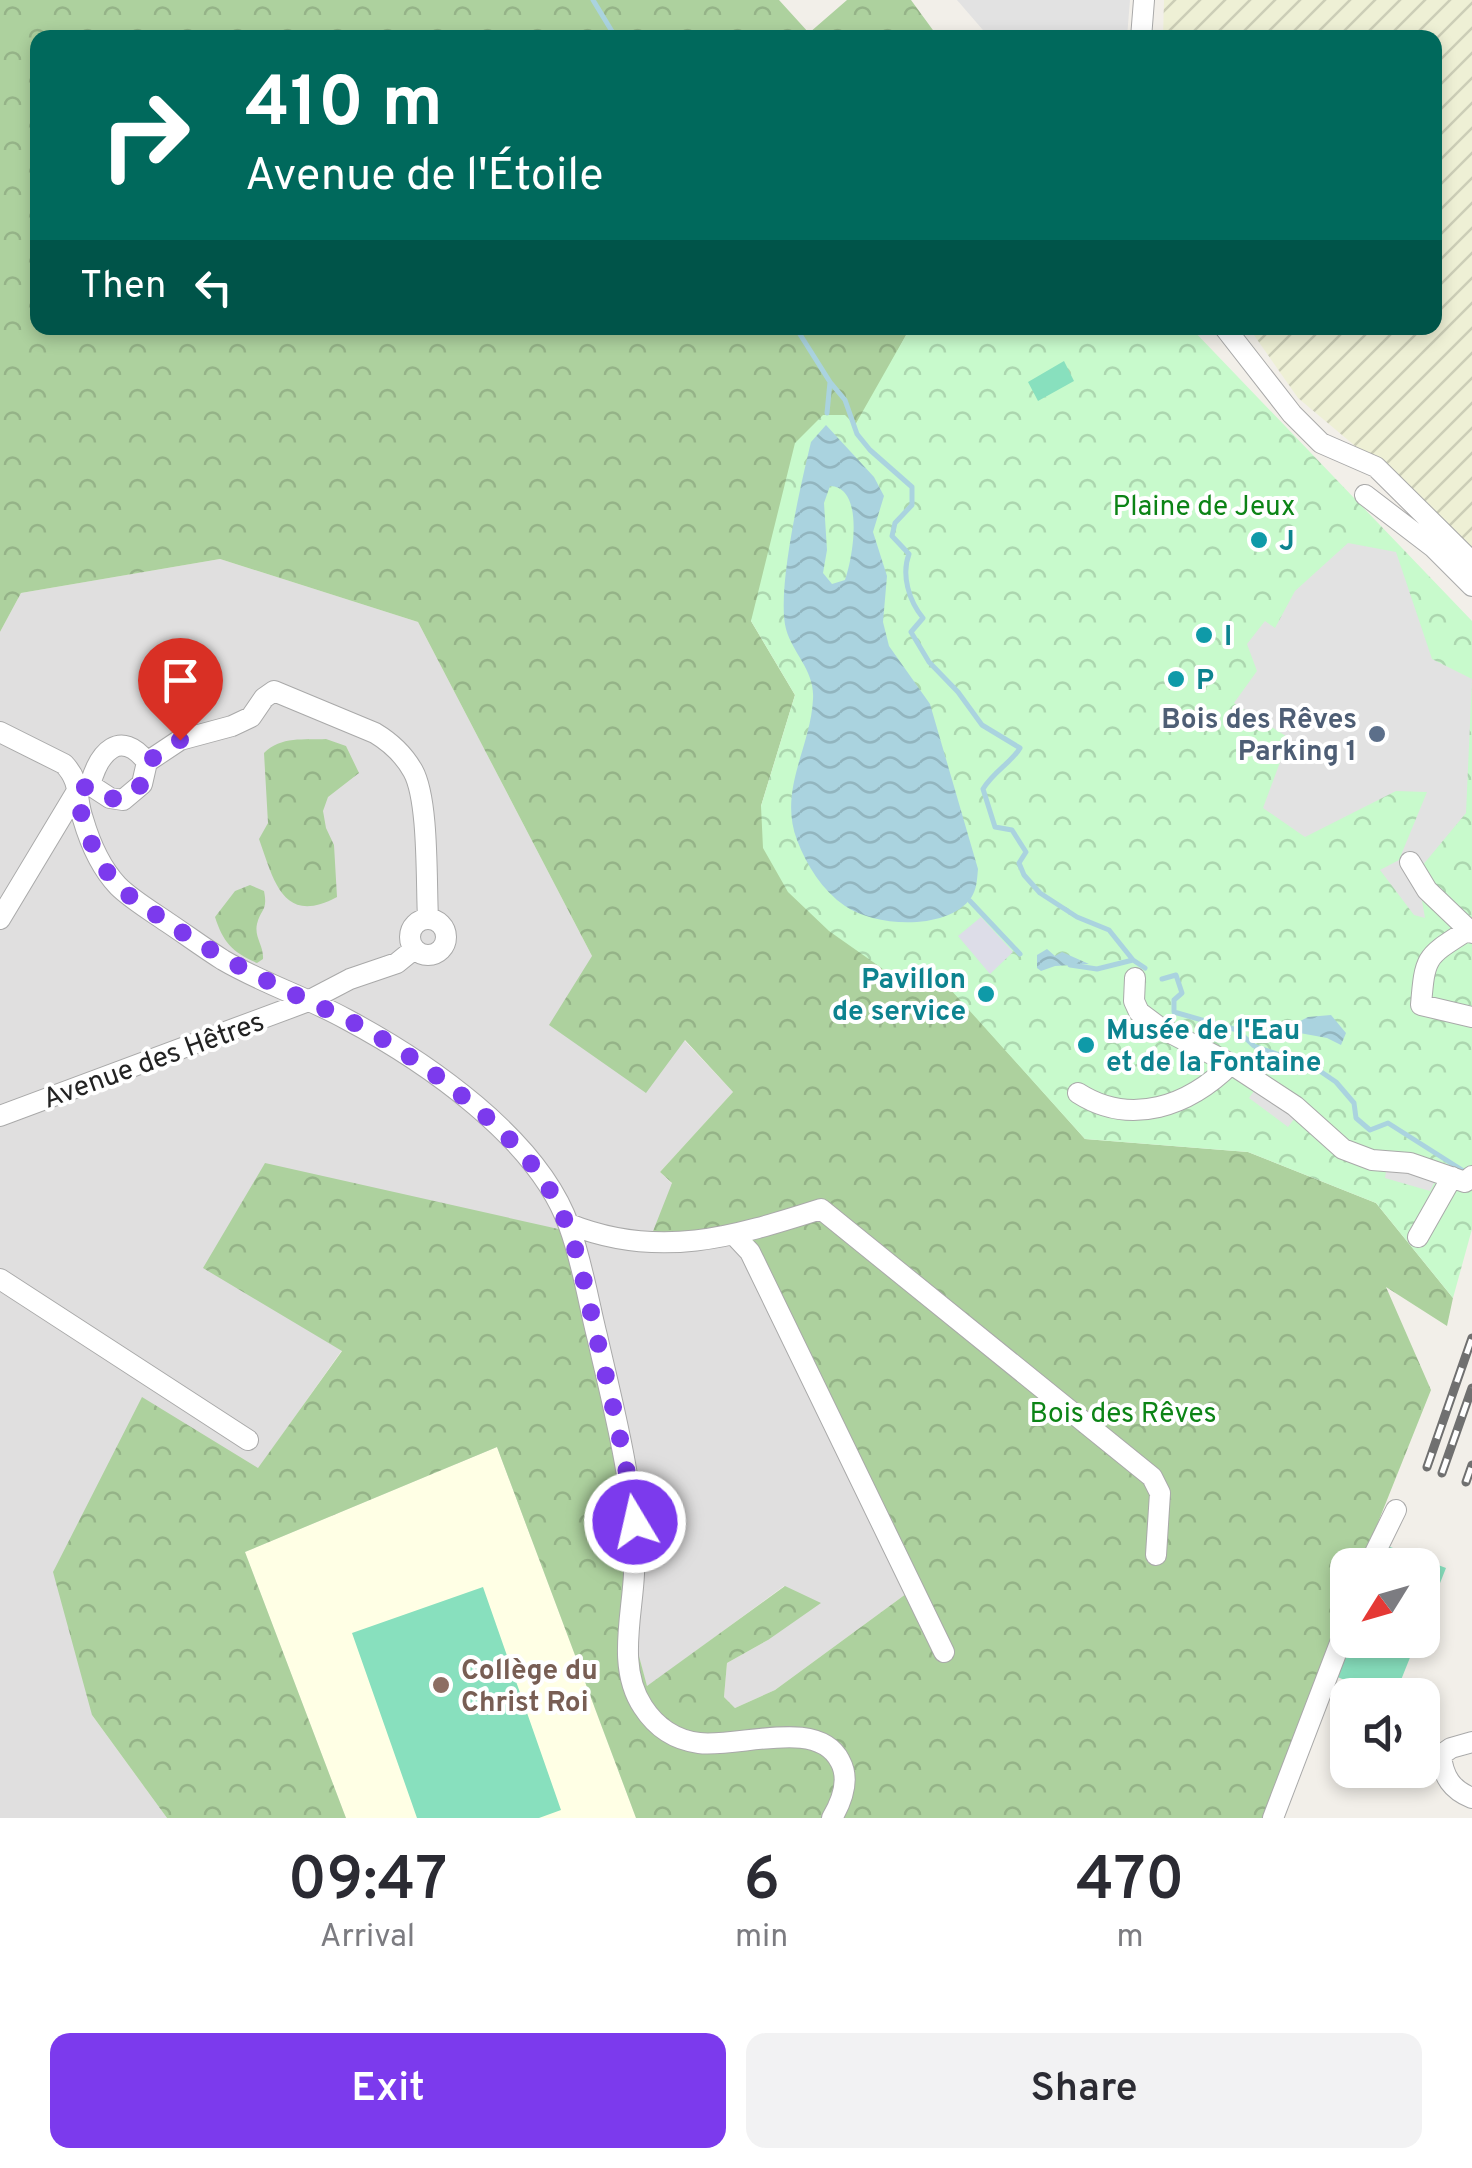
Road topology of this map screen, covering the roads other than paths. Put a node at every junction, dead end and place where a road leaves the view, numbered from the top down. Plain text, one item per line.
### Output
1 (1144, 0) edge
2 (1142, 30) edge
3 (1230, 335) edge
4 (1365, 494) dead end
5 (1472, 562) edge
6 (1472, 586) edge
7 (0, 732) edge
8 (147, 762) junction
9 (83, 788) junction
10 (1410, 862) dead end
11 (0, 918) edge
12 (428, 918) junction
13 (1470, 932) edge
14 (414, 950) junction
15 (1135, 978) dead end
16 (306, 1002) junction
17 (1472, 1016) edge
18 (1231, 1064) junction
19 (1078, 1093) dead end
20 (0, 1116) edge
21 (1462, 1177) edge
22 (569, 1224) junction
23 (735, 1236) junction
24 (1418, 1237) dead end
25 (0, 1279) edge
26 (248, 1440) dead end
27 (1396, 1510) dead end
28 (1377, 1548) edge
29 (1156, 1555) dead end
30 (944, 1652) dead end
31 (1334, 1658) edge
32 (1472, 1742) edge
33 (1472, 1798) edge
34 (832, 1818) edge
35 (1273, 1818) edge

1 - 2 street
3 - 5 street
4 - 6 street
7 - 9 street
8 - 9 street
8 - 9 street
8 - 12 street
9 - 11 street
9 - 16 street
10 - 13 street
12 - 14 street
12 - 14 street, Avenue des Hêtres
13 - 17 street
14 - 16 street, Avenue des Hêtres
15 - 18 street
16 - 20 street, Avenue des Hêtres
16 - 22 street
18 - 19 street
18 - 21 street
21 - 24 street
22 - 23 street
22 - 34 street
23 - 29 street
23 - 30 street
25 - 26 street
27 - 28 street
31 - 35 street
32 - 33 street

